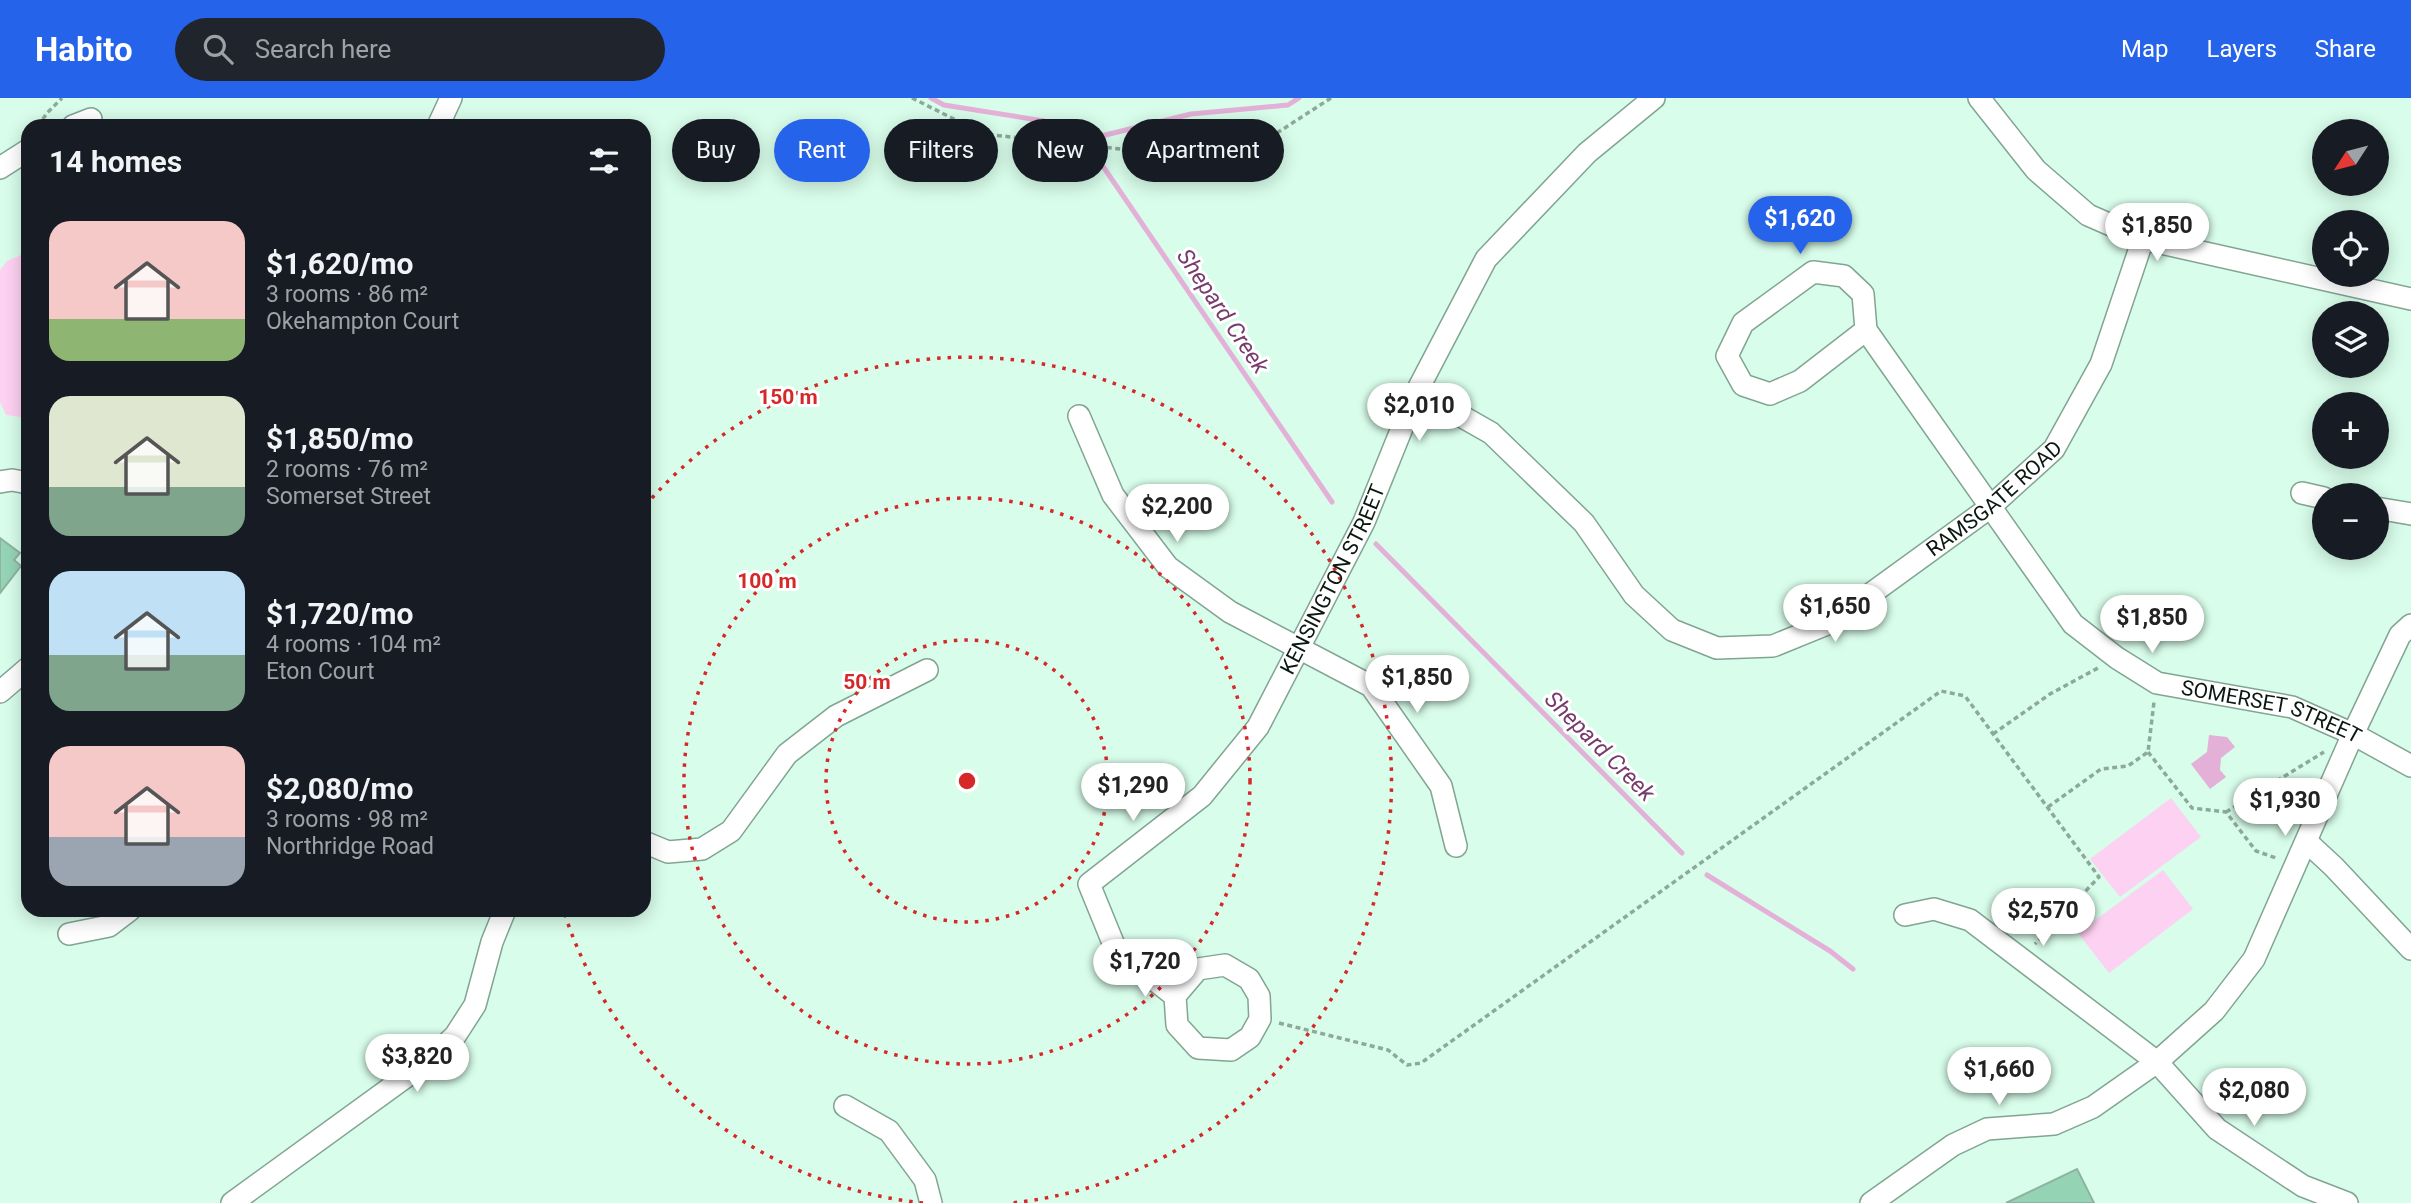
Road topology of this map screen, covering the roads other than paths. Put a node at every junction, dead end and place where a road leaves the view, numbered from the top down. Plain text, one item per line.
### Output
1 (451, 98) edge
2 (1654, 98) edge
3 (1979, 98) edge
4 (441, 119) edge
5 (21, 154) edge
6 (0, 168) edge
7 (2143, 239) junction
8 (2411, 299) edge
9 (1866, 330) junction
10 (1417, 391) junction
11 (1079, 416) dead end
12 (0, 482) edge
13 (21, 482) edge
14 (2302, 494) dead end
15 (2312, 496) edge
16 (1989, 508) junction
17 (2389, 510) edge
18 (2411, 514) edge
19 (2411, 625) edge
20 (1299, 648) junction
21 (927, 670) dead end
22 (21, 674) edge
23 (0, 692) edge
24 (2353, 734) junction
25 (2411, 766) edge
26 (2307, 842) junction
27 (651, 845) edge
28 (1456, 846) dead end
29 (1905, 915) dead end
30 (121, 917) edge
31 (502, 917) edge
32 (69, 934) dead end
33 (2411, 948) edge
34 (1175, 996) junction
35 (2157, 1062) junction
36 (845, 1106) dead end
37 (232, 1203) edge
38 (931, 1203) edge
39 (1871, 1203) edge
40 (2347, 1203) edge

1 - 4 street
2 - 10 street, KENSINGTON STREET
3 - 7 street
5 - 6 street
7 - 8 street
7 - 16 street, RAMSGATE ROAD
9 - 9 street
9 - 16 street, SOMERSET STREET
10 - 16 street, RAMSGATE ROAD
10 - 20 street, KENSINGTON STREET
11 - 20 street
12 - 13 street
14 - 15 street
16 - 24 street, SOMERSET STREET
17 - 18 street
19 - 24 street
20 - 28 street
20 - 34 street, KENSINGTON STREET
21 - 27 street
22 - 23 street
24 - 25 street, SOMERSET STREET
24 - 26 street
26 - 33 street
26 - 35 street
29 - 35 street
30 - 32 street
31 - 37 street
34 - 34 street
35 - 39 street
35 - 40 street
36 - 38 street

